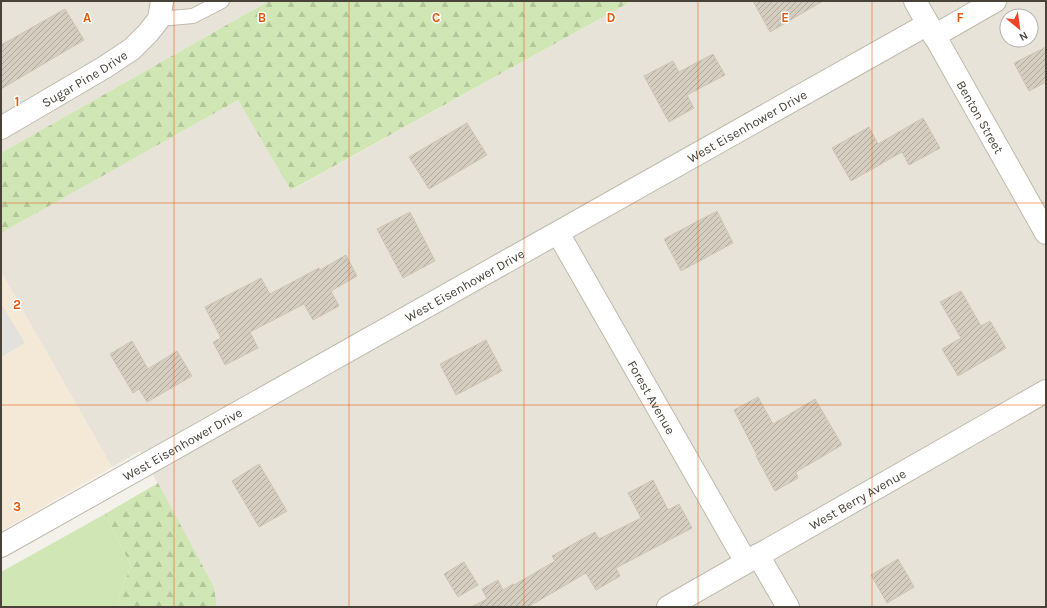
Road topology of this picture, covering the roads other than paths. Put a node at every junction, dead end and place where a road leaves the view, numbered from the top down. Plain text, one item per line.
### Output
1 (222, 1) edge
2 (915, 1) edge
3 (995, 1) edge
4 (160, 10) edge
5 (931, 30) junction
6 (1, 128) edge
7 (558, 233) junction
8 (1046, 233) edge
9 (1046, 391) edge
10 (1, 546) edge
11 (752, 559) junction
12 (668, 607) edge
13 (788, 607) edge

1 - 4 lane
2 - 5 street, Benton Street
3 - 5 street, West Eisenhower Drive
4 - 6 street, Sugar Pine Drive
5 - 7 street, West Eisenhower Drive
5 - 8 street, Benton Street
7 - 10 street, West Eisenhower Drive
7 - 11 street, Forest Avenue
9 - 11 street, West Berry Avenue
11 - 12 street, West Berry Avenue
11 - 13 street, Forest Avenue

